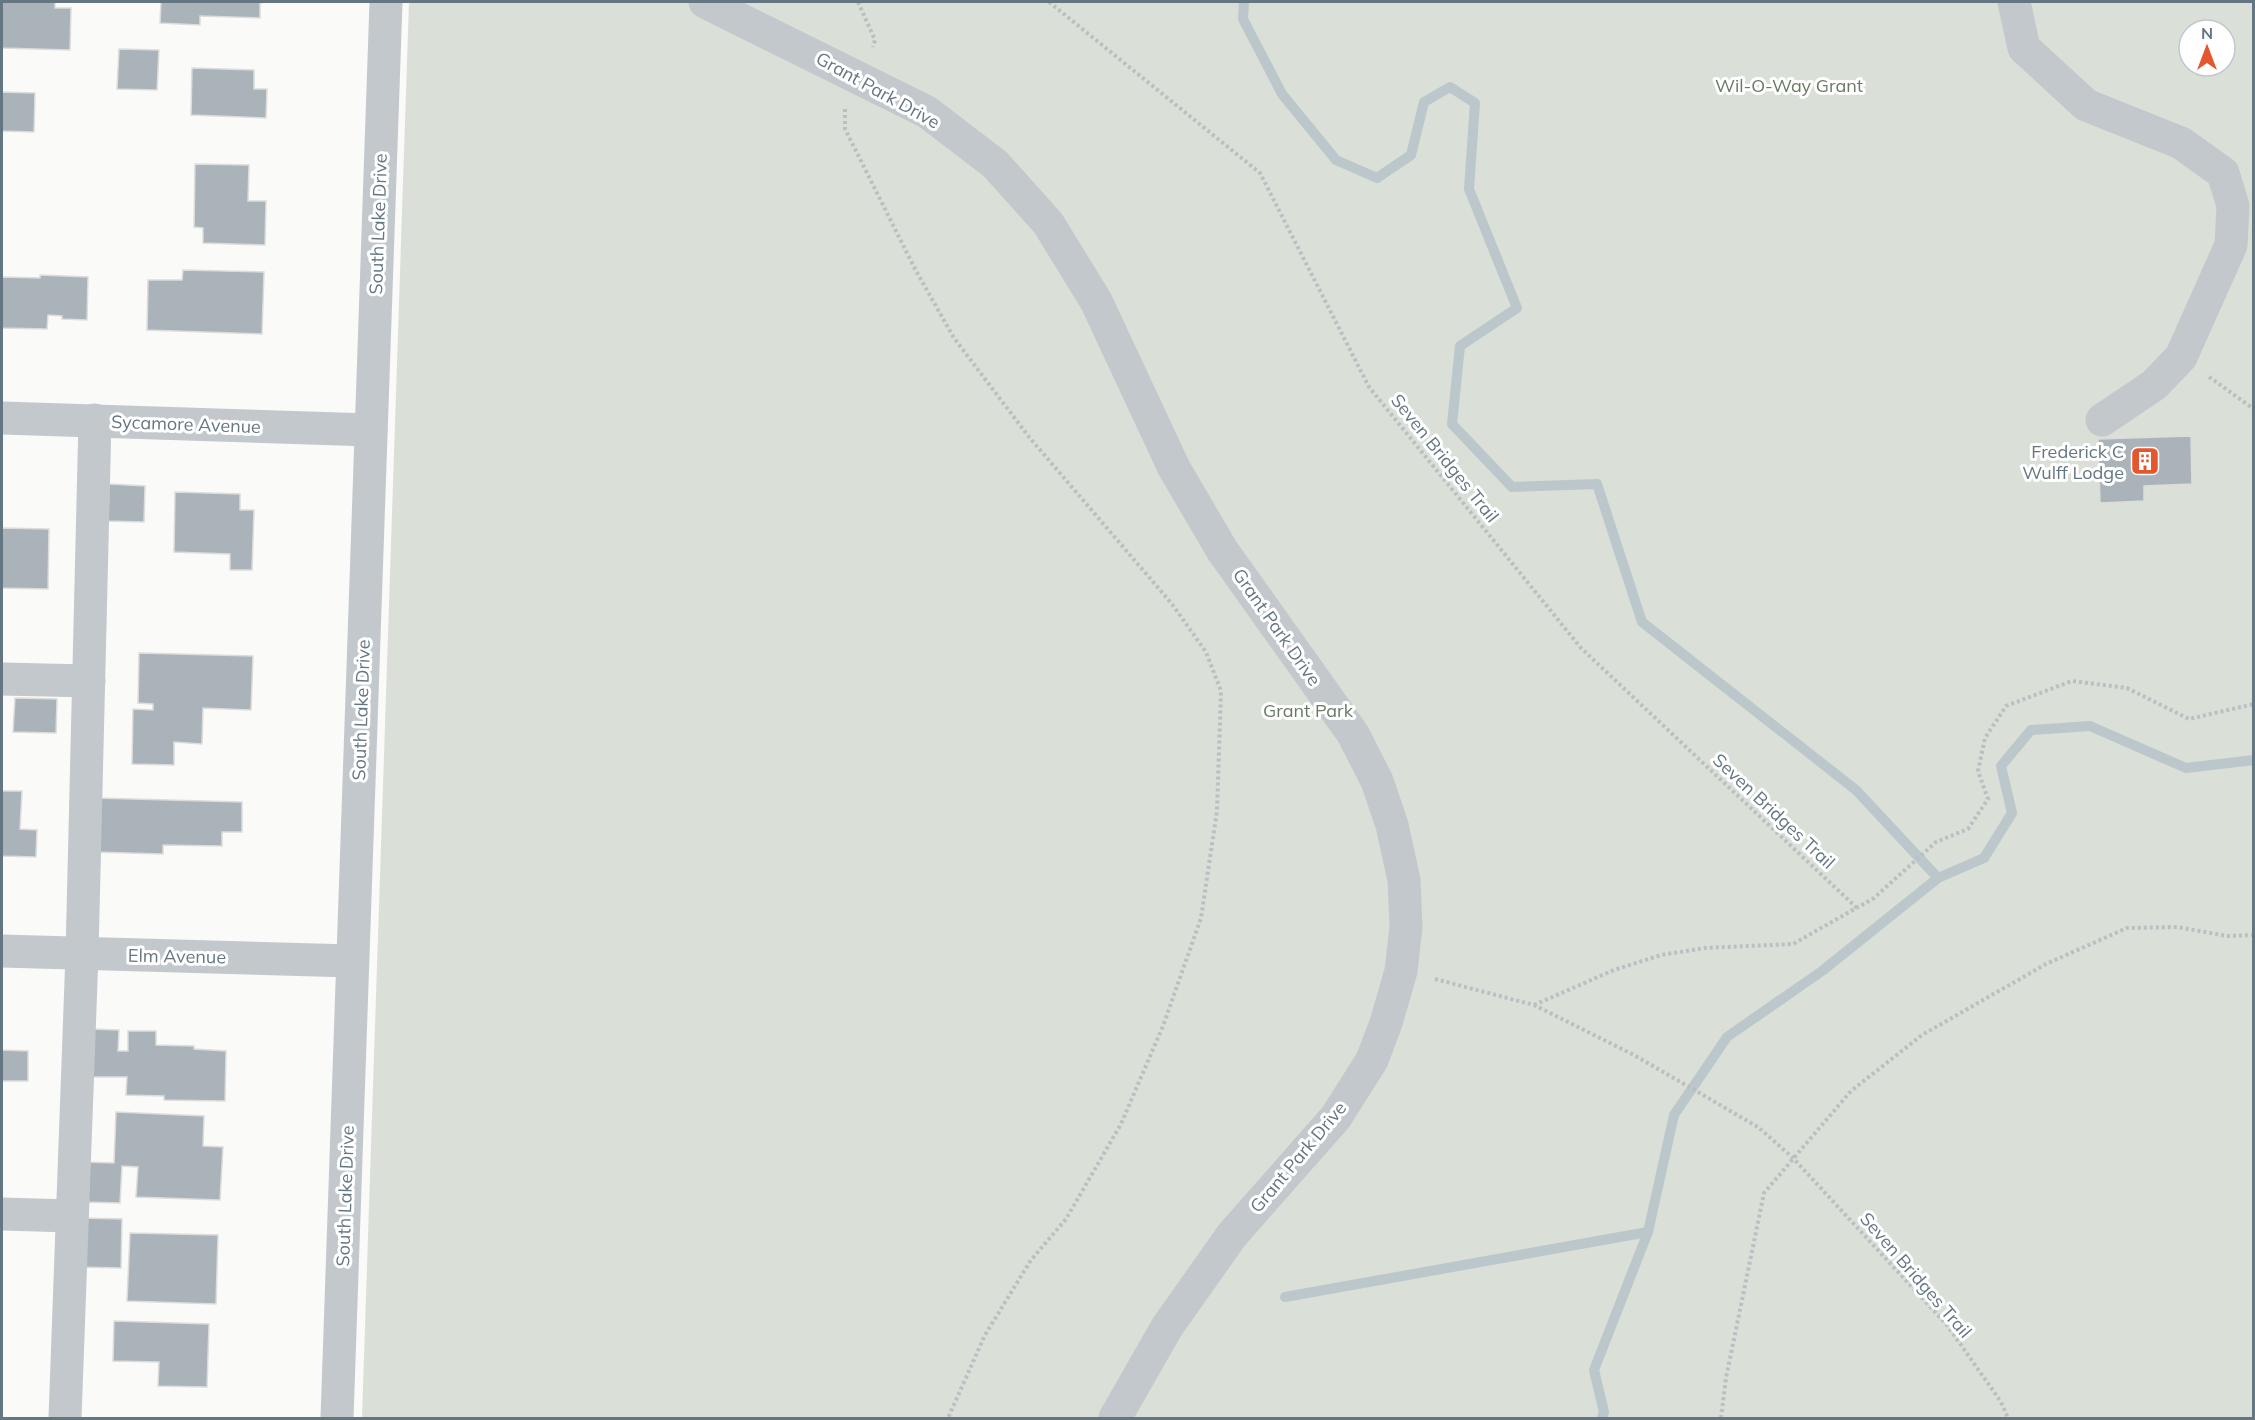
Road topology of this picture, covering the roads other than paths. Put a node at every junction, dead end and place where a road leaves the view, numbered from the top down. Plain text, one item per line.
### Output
1 (386, 2) edge
2 (705, 2) edge
3 (2014, 2) edge
4 (2, 418) edge
5 (95, 420) junction
6 (2102, 420) dead end
7 (371, 430) junction
8 (2, 679) edge
9 (89, 681) junction
10 (2, 951) edge
11 (82, 954) junction
12 (352, 961) junction
13 (2, 1214) edge
14 (71, 1216) junction
15 (64, 1419) edge
16 (337, 1419) edge
17 (1114, 1419) edge

1 - 7 street, South Lake Drive
2 - 17 street, Grant Park Drive
3 - 6 street
4 - 5 street, Sycamore Avenue
5 - 7 street, Sycamore Avenue
5 - 9 street
7 - 12 street, South Lake Drive
8 - 9 street
9 - 11 street
10 - 11 street, Elm Avenue
11 - 12 street, Elm Avenue
11 - 14 street
12 - 16 street, South Lake Drive
13 - 14 street
14 - 15 street

